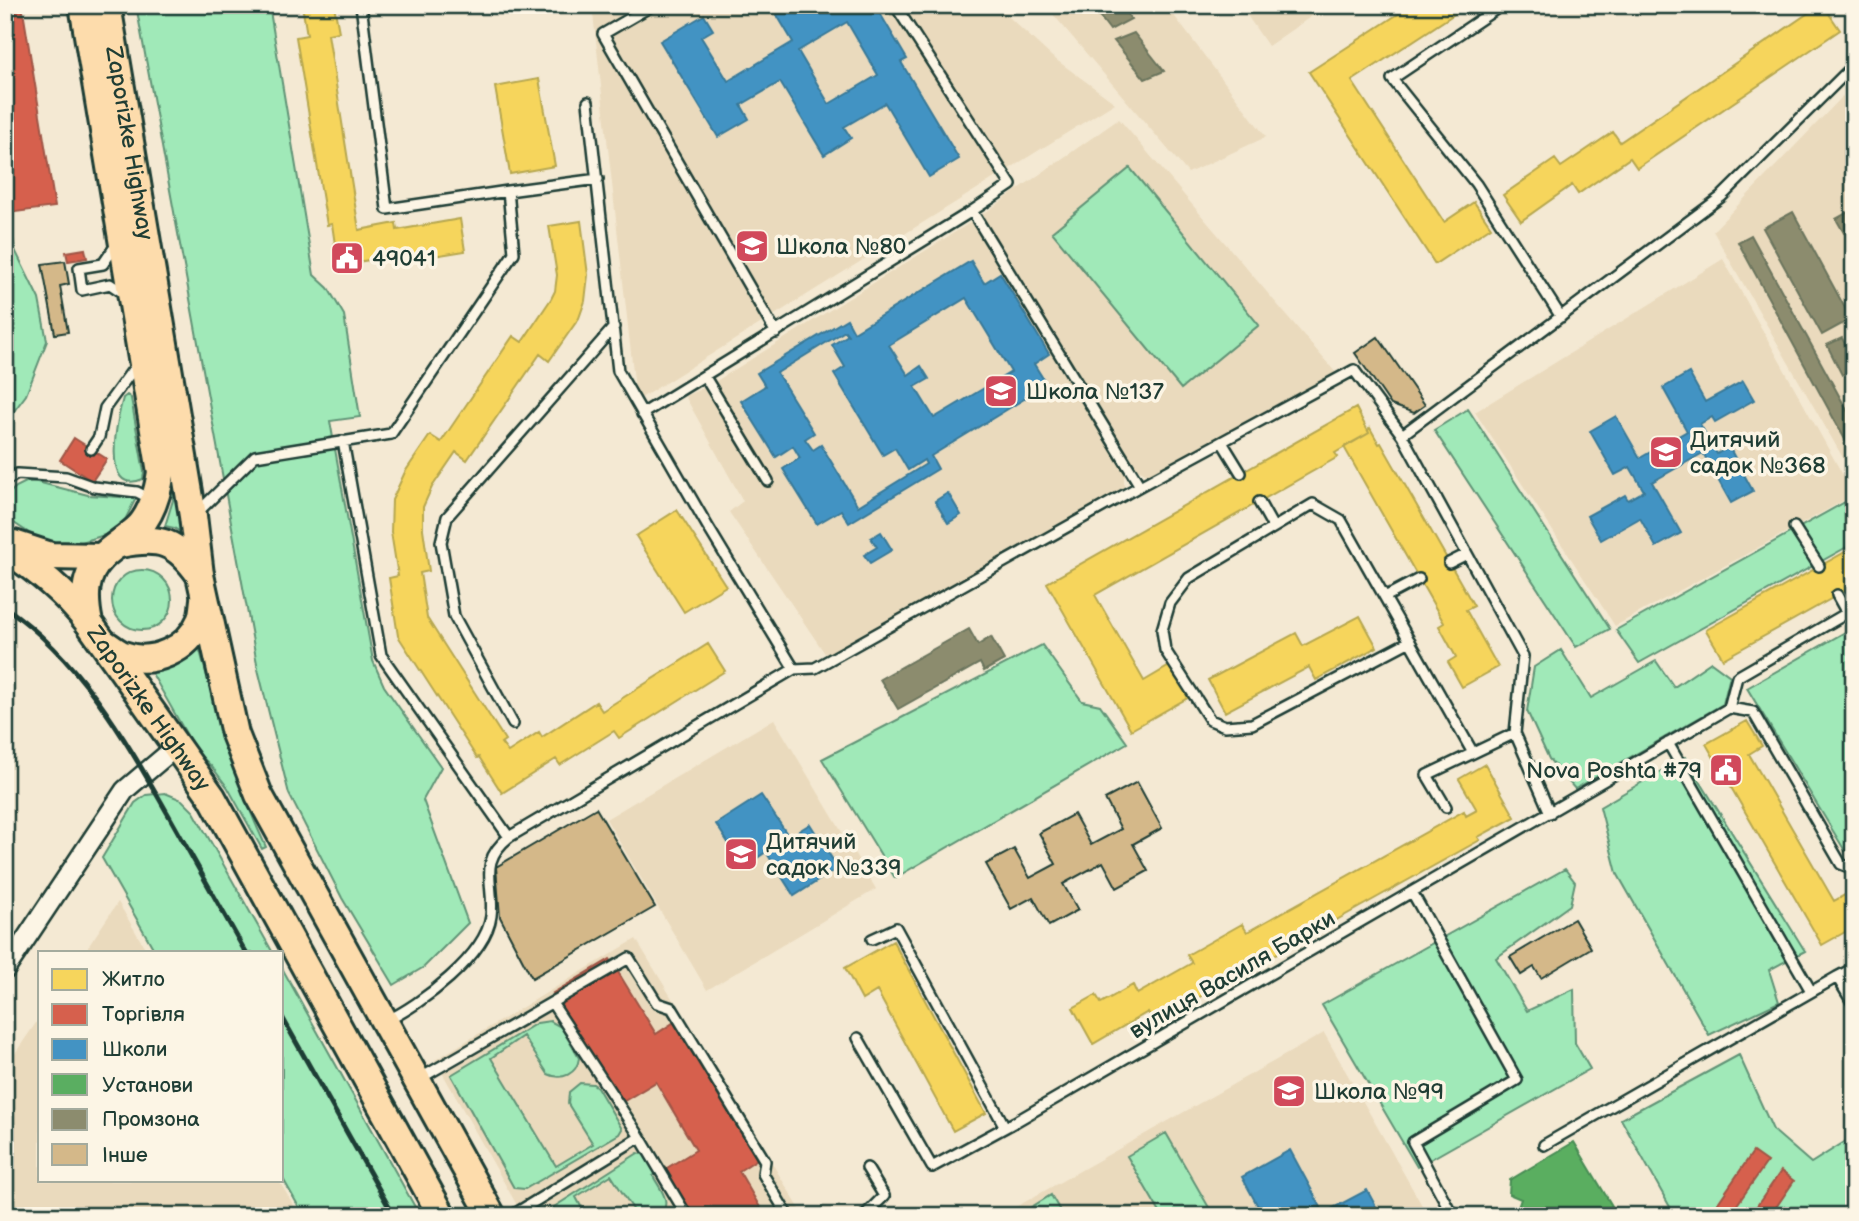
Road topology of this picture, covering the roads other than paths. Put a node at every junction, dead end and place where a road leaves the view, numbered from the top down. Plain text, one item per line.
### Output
1 (83, 5) edge
2 (107, 5) edge
3 (361, 5) edge
4 (653, 5) edge
5 (895, 5) edge
6 (1502, 5) edge
7 (1854, 65) edge
8 (588, 102) dead end
9 (598, 179) junction
10 (508, 191) junction
11 (972, 212) junction
12 (120, 230) junction
13 (133, 304) junction
14 (1561, 317) junction
15 (614, 327) junction
16 (776, 332) junction
17 (142, 357) junction
18 (705, 377) junction
19 (642, 414) junction
20 (1402, 435) junction
21 (343, 440) junction
22 (1222, 442) junction
23 (91, 449) dead end
24 (75, 470) dead end
25 (1241, 473) dead end
26 (66, 477) junction
27 (5, 481) edge
28 (768, 481) dead end
29 (1140, 486) junction
30 (155, 501) junction
31 (1259, 502) dead end
32 (193, 516) junction
33 (1273, 527) junction
34 (1794, 527) dead end
35 (5, 540) edge
36 (5, 548) edge
37 (111, 551) junction
38 (1467, 554) junction
39 (1449, 563) dead end
40 (1819, 566) dead end
41 (1419, 579) dead end
42 (202, 586) junction
43 (1837, 595) dead end
44 (1385, 597) junction
45 (1851, 611) edge
46 (96, 633) junction
47 (1410, 641) junction
48 (794, 669) junction
49 (1729, 708) junction
50 (513, 724) dead end
51 (1516, 733) junction
52 (1668, 743) junction
53 (177, 747) junction
54 (1473, 753) junction
55 (1446, 807) dead end
56 (1550, 813) junction
57 (509, 837) junction
58 (1854, 869) edge
59 (1412, 892) junction
60 (872, 939) dead end
61 (1854, 968) edge
62 (5, 970) edge
63 (1837, 977) junction
64 (1811, 991) junction
65 (551, 1003) junction
66 (1854, 1005) edge
67 (385, 1022) junction
68 (858, 1038) dead end
69 (417, 1080) junction
70 (1005, 1127) junction
71 (640, 1138) junction
72 (1544, 1144) dead end
73 (867, 1168) dead end
74 (442, 1216) edge
75 (492, 1216) edge
76 (511, 1216) edge
77 (687, 1216) edge
78 (788, 1216) edge
79 (864, 1216) edge
80 (1453, 1216) edge

1 - 12 main road, Zaporizke Highway
2 - 32 main road, Zaporizke Highway
3 - 10 lane
4 - 16 lane
5 - 11 lane
6 - 14 lane
7 - 14 lane
8 - 9 lane
9 - 10 lane
9 - 15 lane
10 - 21 lane
11 - 16 lane
11 - 29 lane
12 - 13 main road, Zaporizke Highway
12 - 13 lane
13 - 17 main road, Zaporizke Highway
14 - 20 lane
15 - 19 lane
15 - 50 lane
16 - 18 lane
17 - 23 lane
17 - 30 main road, Zaporizke Highway
18 - 19 lane
18 - 28 lane
19 - 48 lane
20 - 22 lane
20 - 38 lane
21 - 32 lane
21 - 57 lane
22 - 25 lane
22 - 29 lane
24 - 26 lane
26 - 27 lane
26 - 30 lane
29 - 48 lane
30 - 37 main road, Zaporizke Highway
31 - 33 lane
32 - 42 main road, Zaporizke Highway
33 - 44 lane
33 - 47 lane
34 - 40 lane
35 - 37 main road
36 - 46 main road
37 - 42 main road
37 - 46 main road, Zaporizke Highway
38 - 39 lane
38 - 51 lane
41 - 44 lane
42 - 46 main road
42 - 67 main road, Zaporizke Highway
43 - 45 lane
44 - 47 lane
45 - 49 lane
46 - 53 main road, Zaporizke Highway
47 - 54 lane
48 - 57 lane
49 - 52 lane, вулиця Василя Барки
49 - 58 lane
51 - 54 lane
51 - 56 lane
52 - 56 lane, вулиця Василя Барки
52 - 64 lane
53 - 62 street
53 - 74 main road, Zaporizke Highway
54 - 55 lane
56 - 59 lane, вулиця Василя Барки
57 - 67 lane
59 - 70 lane, вулиця Василя Барки
59 - 80 lane
60 - 70 lane
61 - 63 lane
63 - 64 lane
63 - 66 lane
64 - 72 lane
65 - 69 lane
65 - 71 lane
65 - 78 lane
67 - 69 main road, Zaporizke Highway
68 - 70 lane, вулиця Василя Барки
69 - 75 main road, Zaporizke Highway
71 - 76 lane
71 - 77 lane
73 - 79 lane

